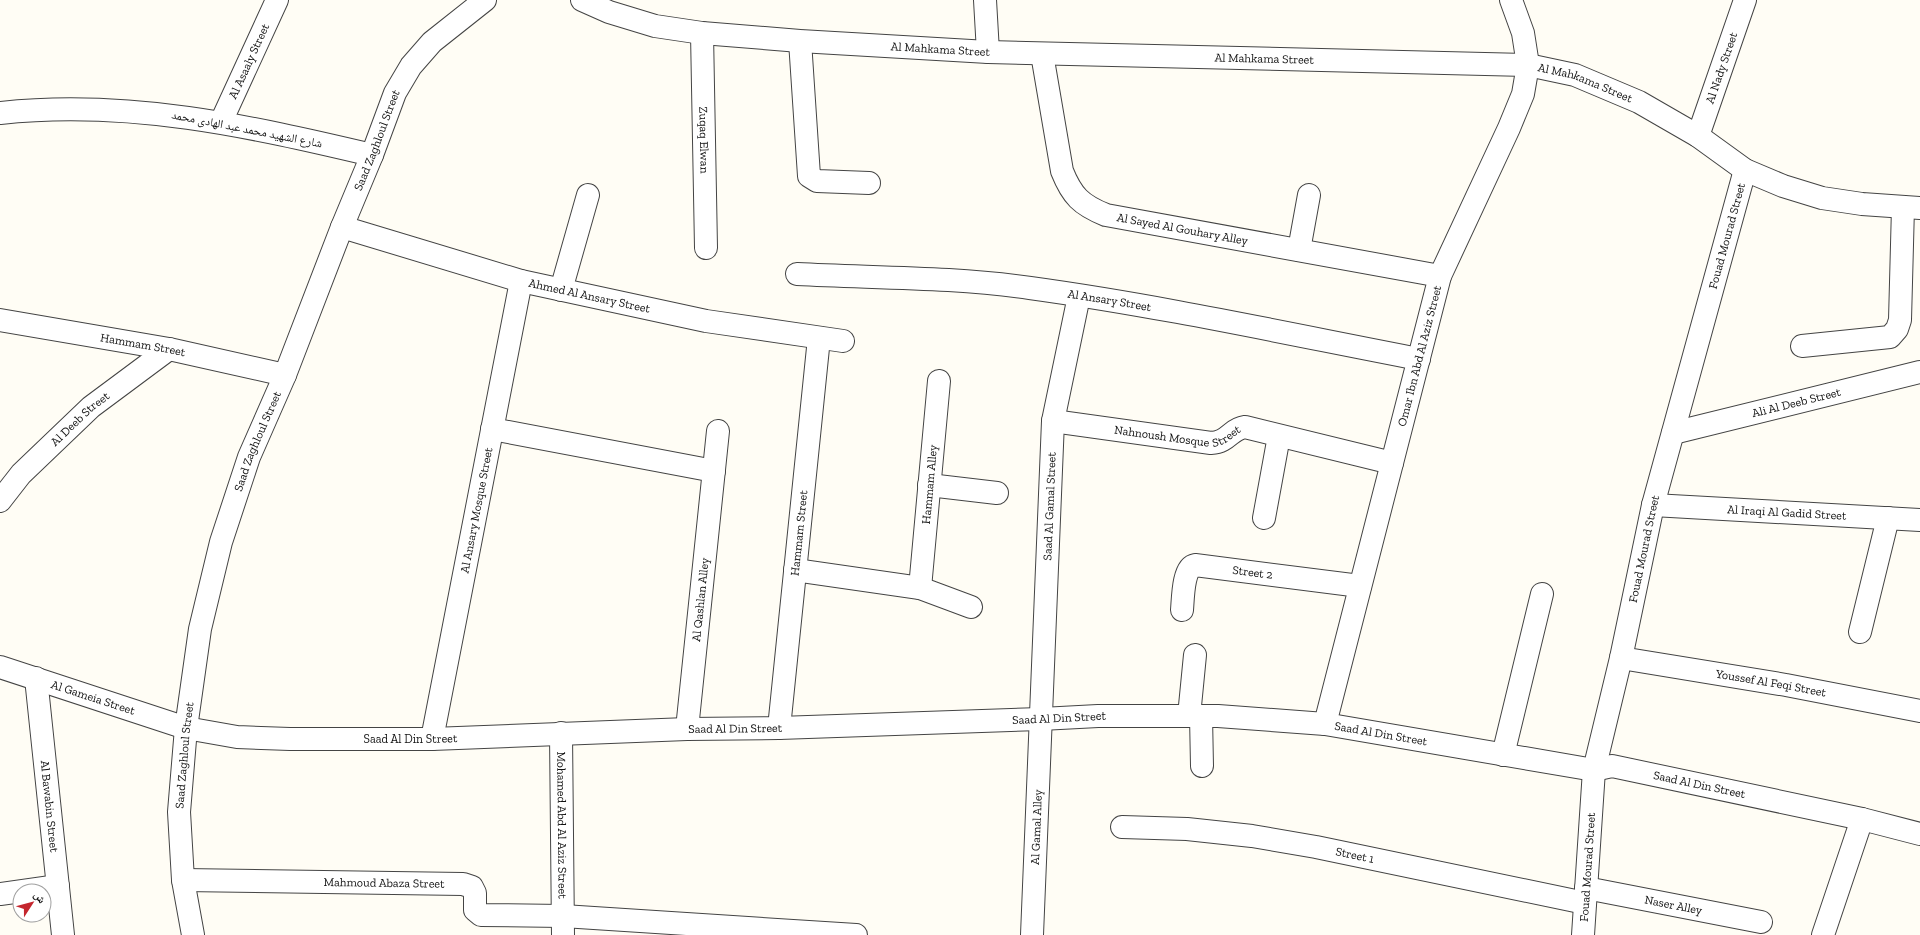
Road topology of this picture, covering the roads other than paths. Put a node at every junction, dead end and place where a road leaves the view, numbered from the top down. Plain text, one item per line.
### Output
1 (277, 0) edge
2 (485, 0) edge
3 (582, 0) edge
4 (985, 0) edge
5 (1511, 0) edge
6 (1745, 0) edge
7 (702, 33) junction
8 (800, 41) junction
9 (988, 52) junction
10 (1042, 54) junction
11 (1528, 65) junction
12 (0, 113) edge
13 (221, 122) junction
14 (1698, 136) junction
15 (372, 155) junction
16 (1745, 170) junction
17 (869, 184) dead end
18 (588, 195) dead end
19 (1309, 195) dead end
20 (1911, 208) edge
21 (342, 227) junction
22 (706, 248) dead end
23 (1299, 250) junction
24 (797, 274) dead end
25 (1440, 276) junction
26 (521, 281) junction
27 (561, 290) junction
28 (1079, 296) junction
29 (0, 320) edge
30 (819, 338) junction
31 (843, 341) dead end
32 (1802, 346) dead end
33 (169, 349) junction
34 (1418, 359) junction
35 (1920, 372) edge
36 (285, 375) junction
37 (939, 381) dead end
38 (1053, 421) junction
39 (492, 429) junction
40 (718, 431) dead end
41 (1673, 433) junction
42 (1278, 436) junction
43 (1392, 463) junction
44 (714, 471) junction
45 (929, 485) junction
46 (997, 493) dead end
47 (0, 501) edge
48 (1653, 505) junction
49 (1264, 518) dead end
50 (1888, 518) junction
51 (1920, 520) edge
52 (795, 570) junction
53 (1360, 586) junction
54 (920, 588) junction
55 (1542, 594) dead end
56 (971, 607) dead end
57 (1182, 610) dead end
58 (1860, 632) dead end
59 (1195, 656) dead end
60 (1621, 658) junction
61 (0, 667) edge
62 (36, 678) junction
63 (1920, 711) edge
64 (1195, 716) junction
65 (1040, 719) junction
66 (1324, 724) junction
67 (186, 728) junction
68 (779, 728) junction
69 (687, 729) junction
70 (561, 733) junction
71 (432, 739) junction
72 (1503, 755) junction
73 (1202, 766) dead end
74 (1594, 770) junction
75 (1862, 819) junction
76 (1122, 827) dead end
77 (1920, 834) edge
78 (183, 880) junction
79 (58, 886) junction
80 (0, 894) edge
81 (1586, 895) junction
82 (1761, 922) dead end
83 (563, 926) edge
84 (63, 935) edge
85 (193, 935) edge
86 (856, 935) edge
87 (1032, 935) edge
88 (1583, 935) edge
89 (1823, 935) edge

1 - 13 street, Al Asaaly Street
2 - 15 street, Saad Zaghloul Street
3 - 7 street, Al Mahkama Street
4 - 9 street
5 - 11 street, Omar Ibn Abd Al Aziz Street
6 - 14 street, Al Nady Street
7 - 8 street, Al Mahkama Street
7 - 22 street, Zuqaq Elwan
8 - 9 street, Al Mahkama Street
8 - 17 street
9 - 10 street, Al Mahkama Street
10 - 11 street, Al Mahkama Street
10 - 23 street, Al Sayed Al Gouhary Alley
11 - 14 street, Al Mahkama Street
11 - 25 street, Omar Ibn Abd Al Aziz Street
12 - 13 street, شارع الشهيد محمد عبد الهادى محمد
13 - 15 street, شارع الشهيد محمد عبد الهادى محمد
14 - 16 street, Al Mahkama Street
15 - 21 street, Saad Zaghloul Street
16 - 20 street, Al Mahkama Street
16 - 41 street, Fouad Mourad Street
18 - 27 street
19 - 23 street
20 - 32 street
21 - 26 street, Ahmed Al Ansary Street
21 - 36 street, Saad Zaghloul Street
23 - 25 street, Al Sayed Al Gouhary Alley
24 - 28 street, Al Ansary Street
25 - 34 street, Omar Ibn Abd Al Aziz Street
26 - 27 street, Ahmed Al Ansary Street
26 - 39 street, Al Ansary Mosque Street
27 - 30 street, Ahmed Al Ansary Street
28 - 34 street, Al Ansary Street
28 - 38 street, Saad Al Gamal Street
29 - 33 street, Hammam Street
30 - 31 street, Ahmed Al Ansary Street
30 - 52 street, Hammam Street
33 - 36 street, Hammam Street
33 - 47 street, Al Deeb Street
34 - 43 street, Omar Ibn Abd Al Aziz Street
35 - 41 street, Ali Al Deeb Street
36 - 67 street, Saad Zaghloul Street
37 - 45 street, Hammam Alley
38 - 42 street, Nahnoush Mosque Street
38 - 65 street, Saad Al Gamal Street
39 - 44 street
39 - 71 street, Al Ansary Mosque Street
40 - 44 street, Al Qashlan Alley
41 - 48 street, Fouad Mourad Street
42 - 43 street, Nahnoush Mosque Street
42 - 49 street
43 - 53 street, Omar Ibn Abd Al Aziz Street
44 - 69 street, Al Qashlan Alley
45 - 46 street
45 - 54 street, Hammam Alley
48 - 50 street, Al Iraqi Al Gadid Street
48 - 60 street, Fouad Mourad Street
50 - 51 street, Al Iraqi Al Gadid Street
50 - 58 street
52 - 54 street
52 - 68 street, Hammam Street
53 - 57 street, Street 2
53 - 66 street, Omar Ibn Abd Al Aziz Street
54 - 56 street
55 - 72 street
59 - 64 street
60 - 63 street, Youssef Al Feqi Street
60 - 74 street, Fouad Mourad Street
61 - 62 street, Al Gameia Street
62 - 67 street, Al Gameia Street
62 - 79 street, Al Bawabin Street
64 - 65 street, Saad Al Din Street
64 - 66 street, Saad Al Din Street
64 - 73 street
65 - 68 street, Saad Al Din Street
65 - 87 street, Al Gamal Alley
66 - 72 street, Saad Al Din Street
67 - 71 street, Saad Al Din Street
67 - 78 street, Saad Zaghloul Street
68 - 69 street, Saad Al Din Street
69 - 70 street, Saad Al Din Street
70 - 71 street, Saad Al Din Street
70 - 83 street, Mohamed Abd Al Aziz Street
72 - 74 street, Saad Al Din Street
74 - 75 street, Saad Al Din Street
74 - 81 street, Fouad Mourad Street
75 - 77 street, Saad Al Din Street
75 - 89 street
76 - 81 street, Street 1
78 - 83 street, Mahmoud Abaza Street
78 - 85 street, Saad Zaghloul Street
79 - 80 street
79 - 84 street, Al Bawabin Street
81 - 82 street, Naser Alley
81 - 88 street, Fouad Mourad Street
83 - 86 street, Mohamed Abd Al Aziz Street

